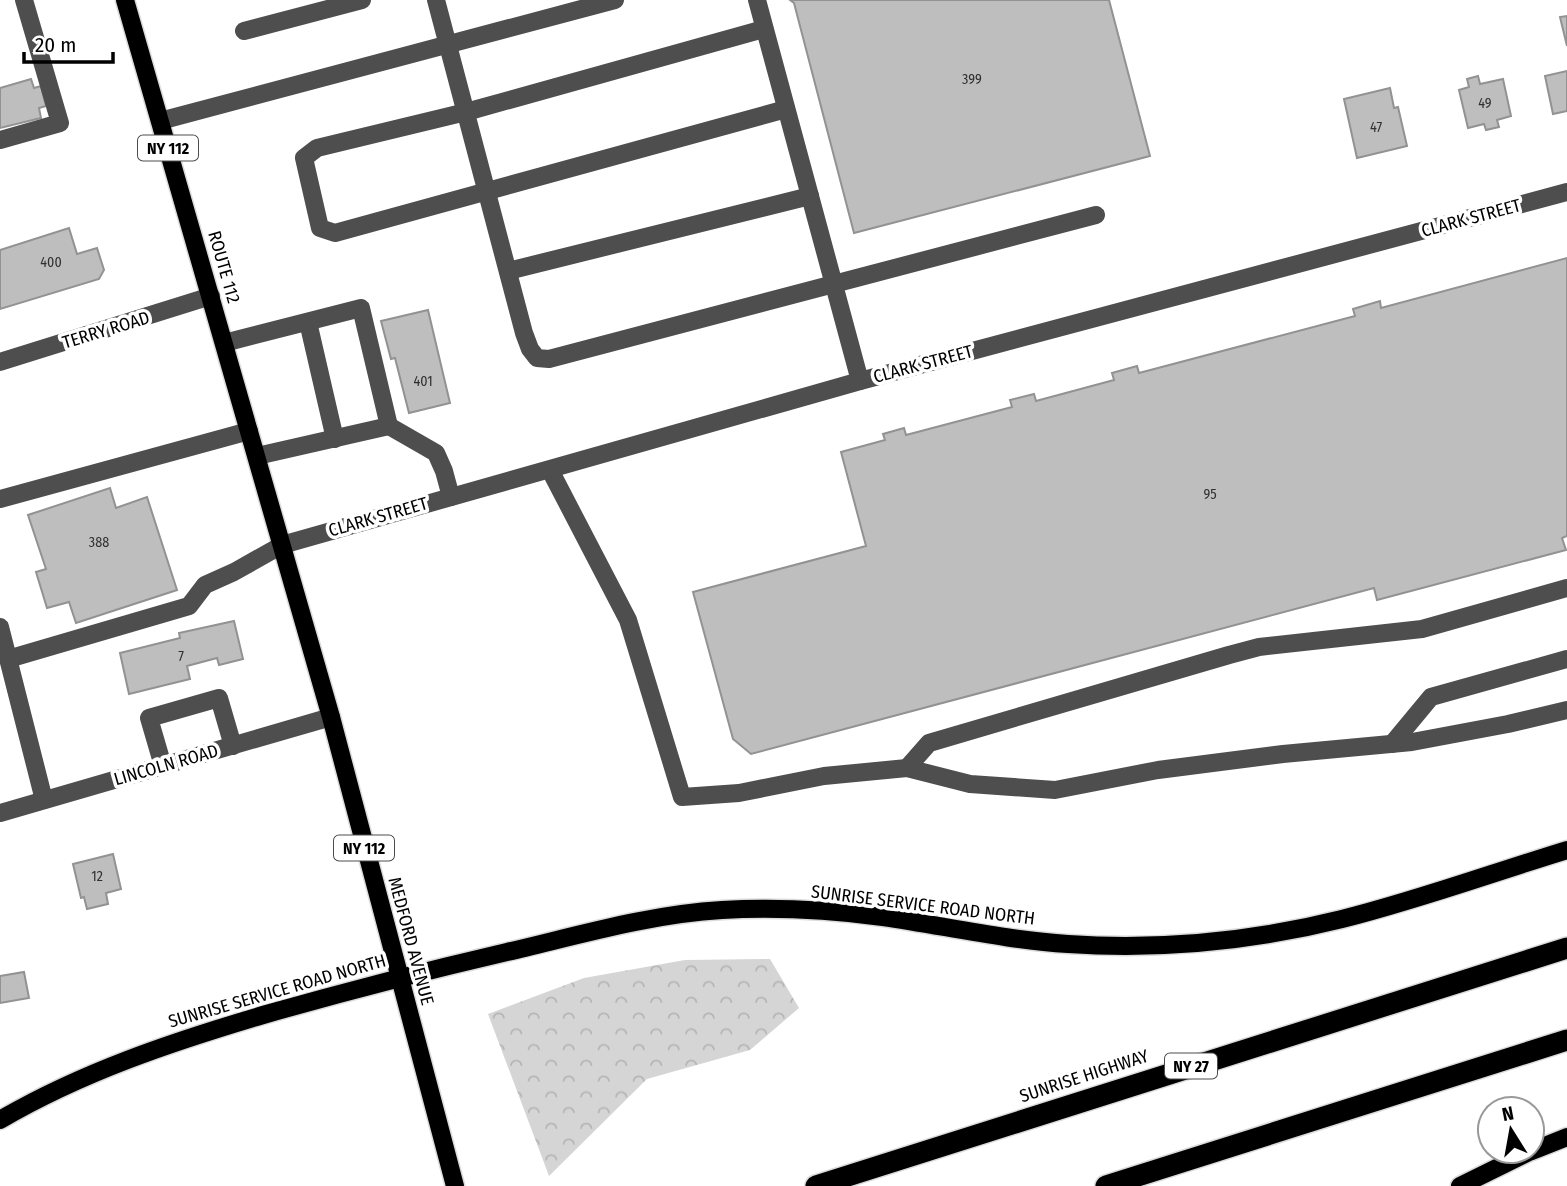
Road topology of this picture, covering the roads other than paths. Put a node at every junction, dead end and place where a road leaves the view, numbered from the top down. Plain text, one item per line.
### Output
1 (24, 0) edge
2 (125, 0) edge
3 (362, 0) edge
4 (436, 0) edge
5 (615, 0) edge
6 (757, 0) edge
7 (764, 29) junction
8 (244, 31) dead end
9 (447, 44) junction
10 (786, 109) junction
11 (466, 112) junction
12 (160, 121) junction
13 (0, 140) edge
14 (486, 190) junction
15 (1567, 192) edge
16 (810, 196) junction
17 (1096, 215) dead end
18 (508, 271) junction
19 (833, 284) junction
20 (211, 296) junction
21 (308, 322) junction
22 (224, 343) junction
23 (0, 362) edge
24 (860, 381) junction
25 (389, 426) junction
26 (249, 430) junction
27 (335, 439) junction
28 (257, 456) junction
29 (550, 470) junction
30 (451, 497) junction
31 (0, 499) edge
32 (282, 545) junction
33 (1567, 588) edge
34 (0, 627) edge
35 (8, 659) junction
36 (1567, 659) edge
37 (1567, 710) edge
38 (331, 717) junction
39 (1392, 744) junction
40 (233, 746) junction
41 (163, 766) junction
42 (906, 768) junction
43 (44, 800) junction
44 (0, 813) edge
45 (1567, 850) edge
46 (1567, 948) edge
47 (400, 978) junction
48 (1567, 1040) edge
49 (0, 1120) edge
50 (1567, 1138) edge
51 (1546, 1146) edge
52 (1503, 1165) edge
53 (455, 1186) edge
54 (816, 1186) edge
55 (1106, 1186) edge
56 (1460, 1186) edge

1 - 13 street
2 - 12 main road, ROUTE 112 / NY 112
3 - 8 street
4 - 9 street
5 - 9 street
6 - 7 street
7 - 10 street
7 - 11 street
9 - 11 street
9 - 12 street
10 - 14 street
10 - 16 street
11 - 14 street
11 - 14 street
12 - 20 main road, ROUTE 112 / NY 112
14 - 18 street
15 - 24 street, CLARK STREET
16 - 18 street
16 - 19 street
17 - 19 street
18 - 19 street
19 - 24 street
20 - 22 main road, ROUTE 112 / NY 112
20 - 23 street, TERRY ROAD
21 - 22 street
21 - 25 street
21 - 27 street
22 - 26 main road, ROUTE 112 / NY 112
24 - 29 street, CLARK STREET
25 - 27 street
25 - 30 street
26 - 28 main road, ROUTE 112 / NY 112
26 - 31 street
27 - 28 street
28 - 32 main road, ROUTE 112 / NY 112
29 - 30 street, CLARK STREET
29 - 42 street
30 - 32 street, CLARK STREET
32 - 35 street, CLARK STREET
32 - 38 main road, MEDFORD AVENUE / NY 112
33 - 42 street
34 - 35 street
35 - 43 street
36 - 39 street
37 - 39 street
38 - 40 street, LINCOLN ROAD
38 - 47 main road, MEDFORD AVENUE / NY 112
39 - 42 street
40 - 41 street, LINCOLN ROAD
40 - 41 street
41 - 43 street, LINCOLN ROAD
43 - 44 street, LINCOLN ROAD
45 - 47 main road, SUNRISE SERVICE ROAD NORTH
46 - 54 highway, SUNRISE HIGHWAY / NY 27
47 - 49 main road, SUNRISE SERVICE ROAD NORTH
47 - 53 main road, MEDFORD AVENUE / NY 112
48 - 55 highway
50 - 51 main road
52 - 56 main road

